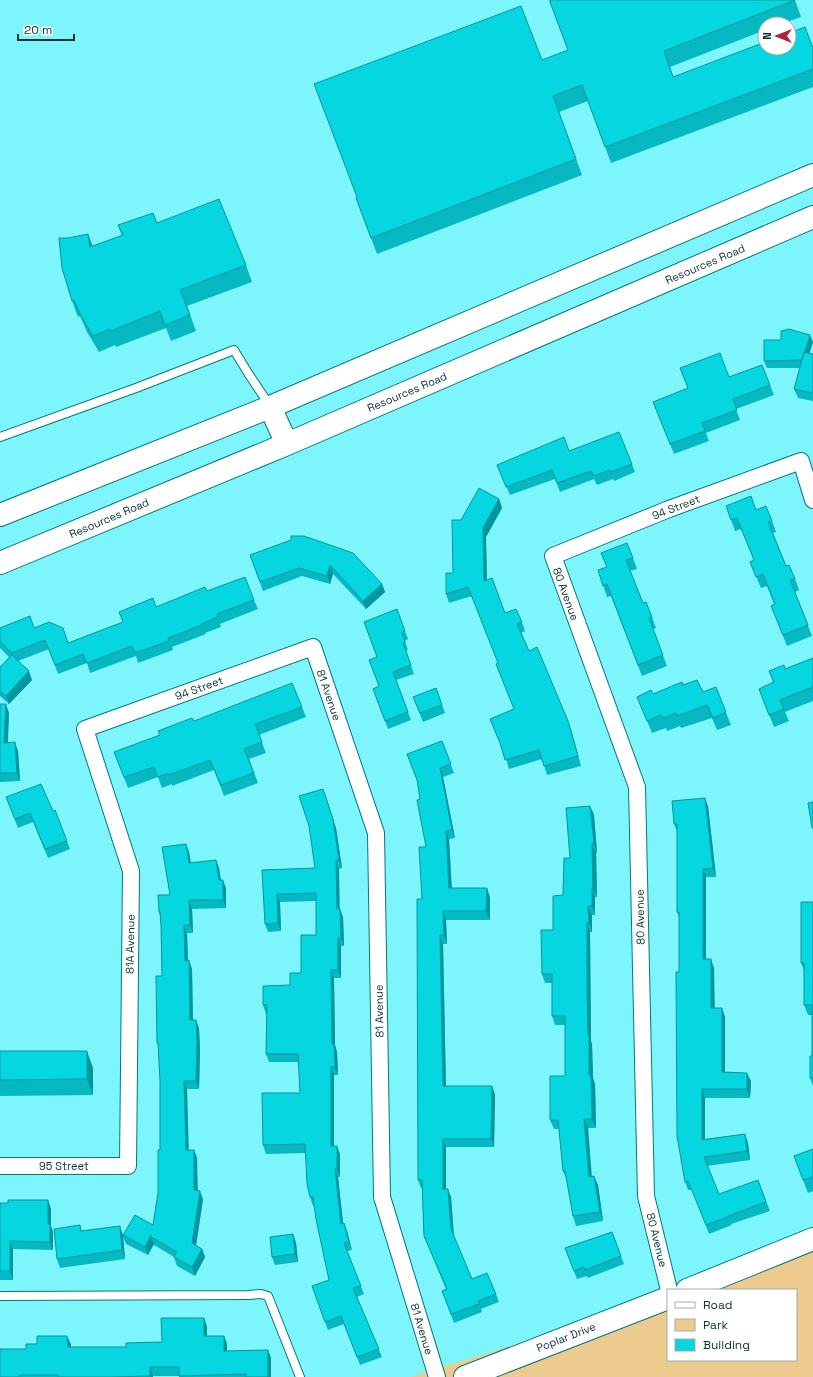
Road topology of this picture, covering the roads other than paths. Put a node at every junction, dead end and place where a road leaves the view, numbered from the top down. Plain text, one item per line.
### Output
1 (813, 175) edge
2 (813, 217) edge
3 (270, 407) junction
4 (0, 437) edge
5 (287, 444) junction
6 (813, 500) edge
7 (0, 515) edge
8 (553, 556) joint
9 (0, 563) edge
10 (313, 647) joint
11 (85, 729) joint
12 (0, 1166) edge
13 (128, 1166) joint
14 (813, 1240) edge
15 (669, 1289) edge
16 (690, 1289) edge
17 (0, 1296) edge
18 (667, 1298) edge
19 (300, 1377) edge
20 (437, 1377) edge
21 (465, 1377) edge

1 - 3 main road
2 - 5 main road, Resources Road
3 - 4 lane
3 - 5 main road
3 - 7 main road
5 - 9 main road, Resources Road
6 - 8 street, 94 Street
8 - 15 street, 80 Avenue
10 - 11 street, 94 Street
10 - 20 street, 81 Avenue
11 - 13 street, 81A Avenue
12 - 13 street, 95 Street
14 - 16 main road
17 - 19 lane
18 - 21 main road, Poplar Drive

